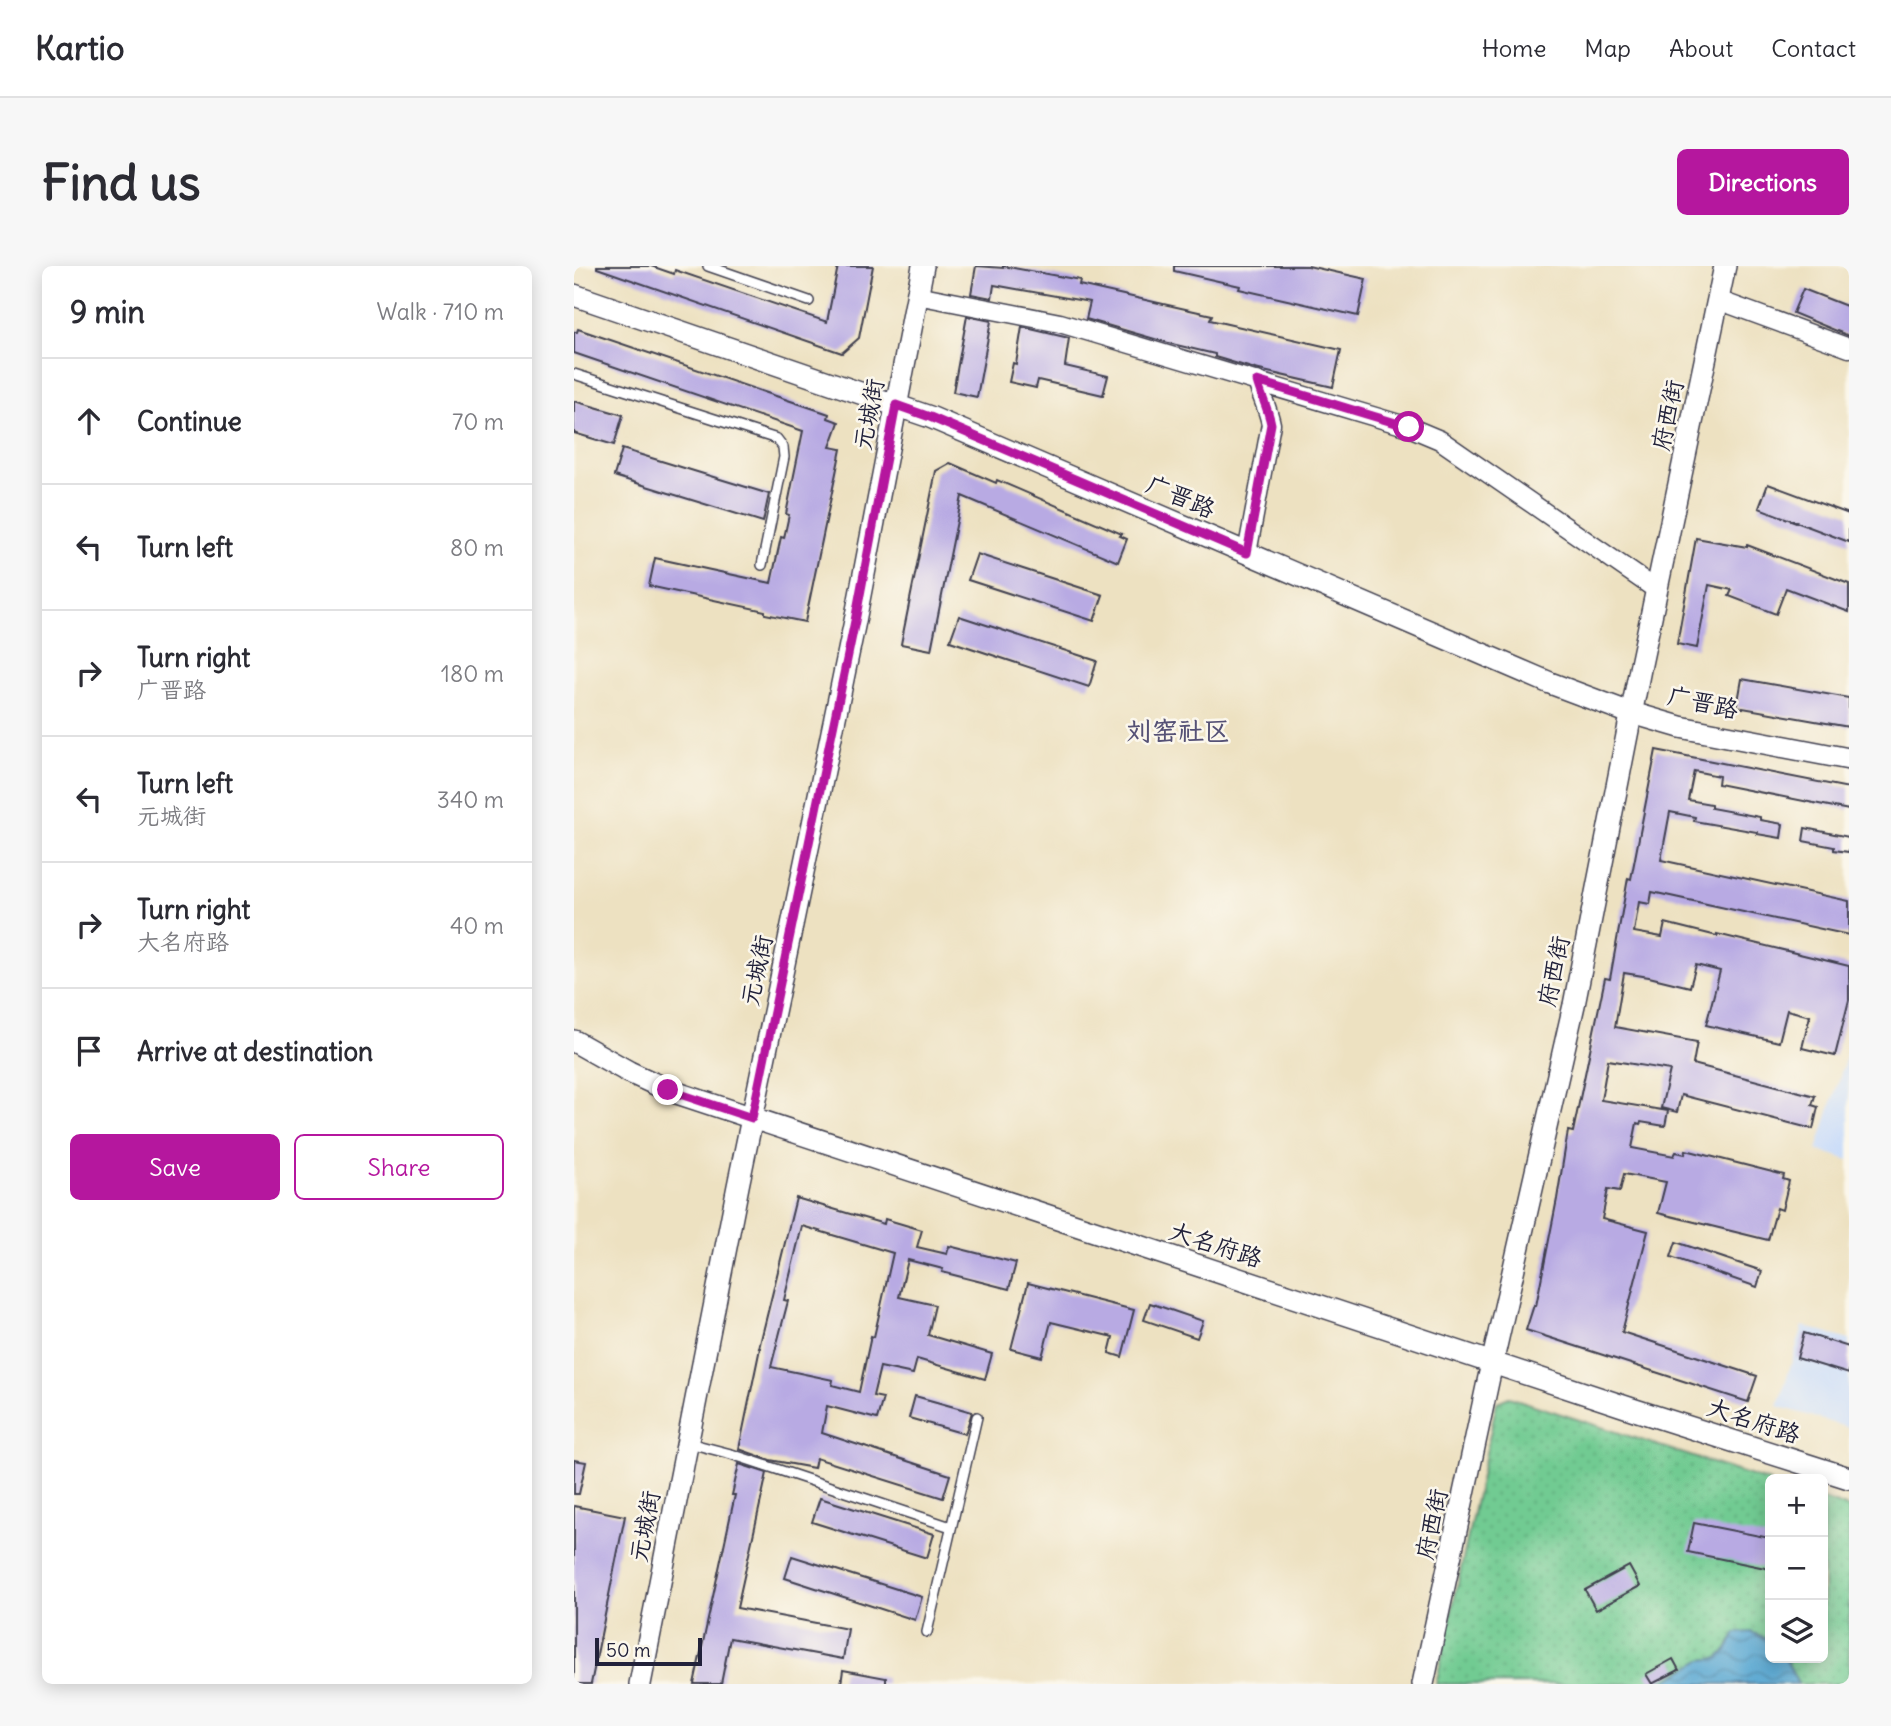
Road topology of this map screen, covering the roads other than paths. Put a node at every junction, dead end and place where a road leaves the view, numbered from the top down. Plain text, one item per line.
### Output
1 (708, 266) edge
2 (923, 266) edge
3 (1725, 266) edge
4 (574, 295) edge
5 (917, 295) junction
6 (1718, 300) junction
7 (809, 301) dead end
8 (1849, 348) edge
9 (574, 374) edge
10 (1257, 381) junction
11 (896, 405) junction
12 (1247, 553) junction
13 (762, 565) dead end
14 (1657, 590) junction
15 (1632, 712) junction
16 (1849, 759) edge
17 (574, 1041) edge
18 (574, 1058) edge
19 (750, 1125) junction
20 (1491, 1370) junction
21 (976, 1416) dead end
22 (687, 1443) junction
23 (1791, 1474) edge
24 (1849, 1478) edge
25 (1828, 1487) edge
26 (1849, 1494) edge
27 (951, 1527) junction
28 (928, 1632) dead end
29 (640, 1684) edge
30 (1423, 1684) edge

1 - 7 lane
2 - 5 street, 元城街
3 - 6 street, 府西街
4 - 11 street, 广晋路
5 - 10 street
5 - 11 street, 元城街
6 - 8 street
6 - 14 street, 府西街
9 - 13 lane
10 - 12 street
10 - 14 street
11 - 12 street, 广晋路
11 - 19 street, 元城街
12 - 15 street, 广晋路
14 - 15 street, 府西街
15 - 16 street, 广晋路
15 - 20 street, 府西街
17 - 19 street, 大名府路
18 - 19 street, 大名府路
19 - 20 street, 大名府路
19 - 22 street, 元城街
20 - 23 street, 大名府路
20 - 24 street, 大名府路
20 - 30 street, 府西街
21 - 27 lane
22 - 27 lane
22 - 29 street, 元城街
25 - 26 street
27 - 28 lane

